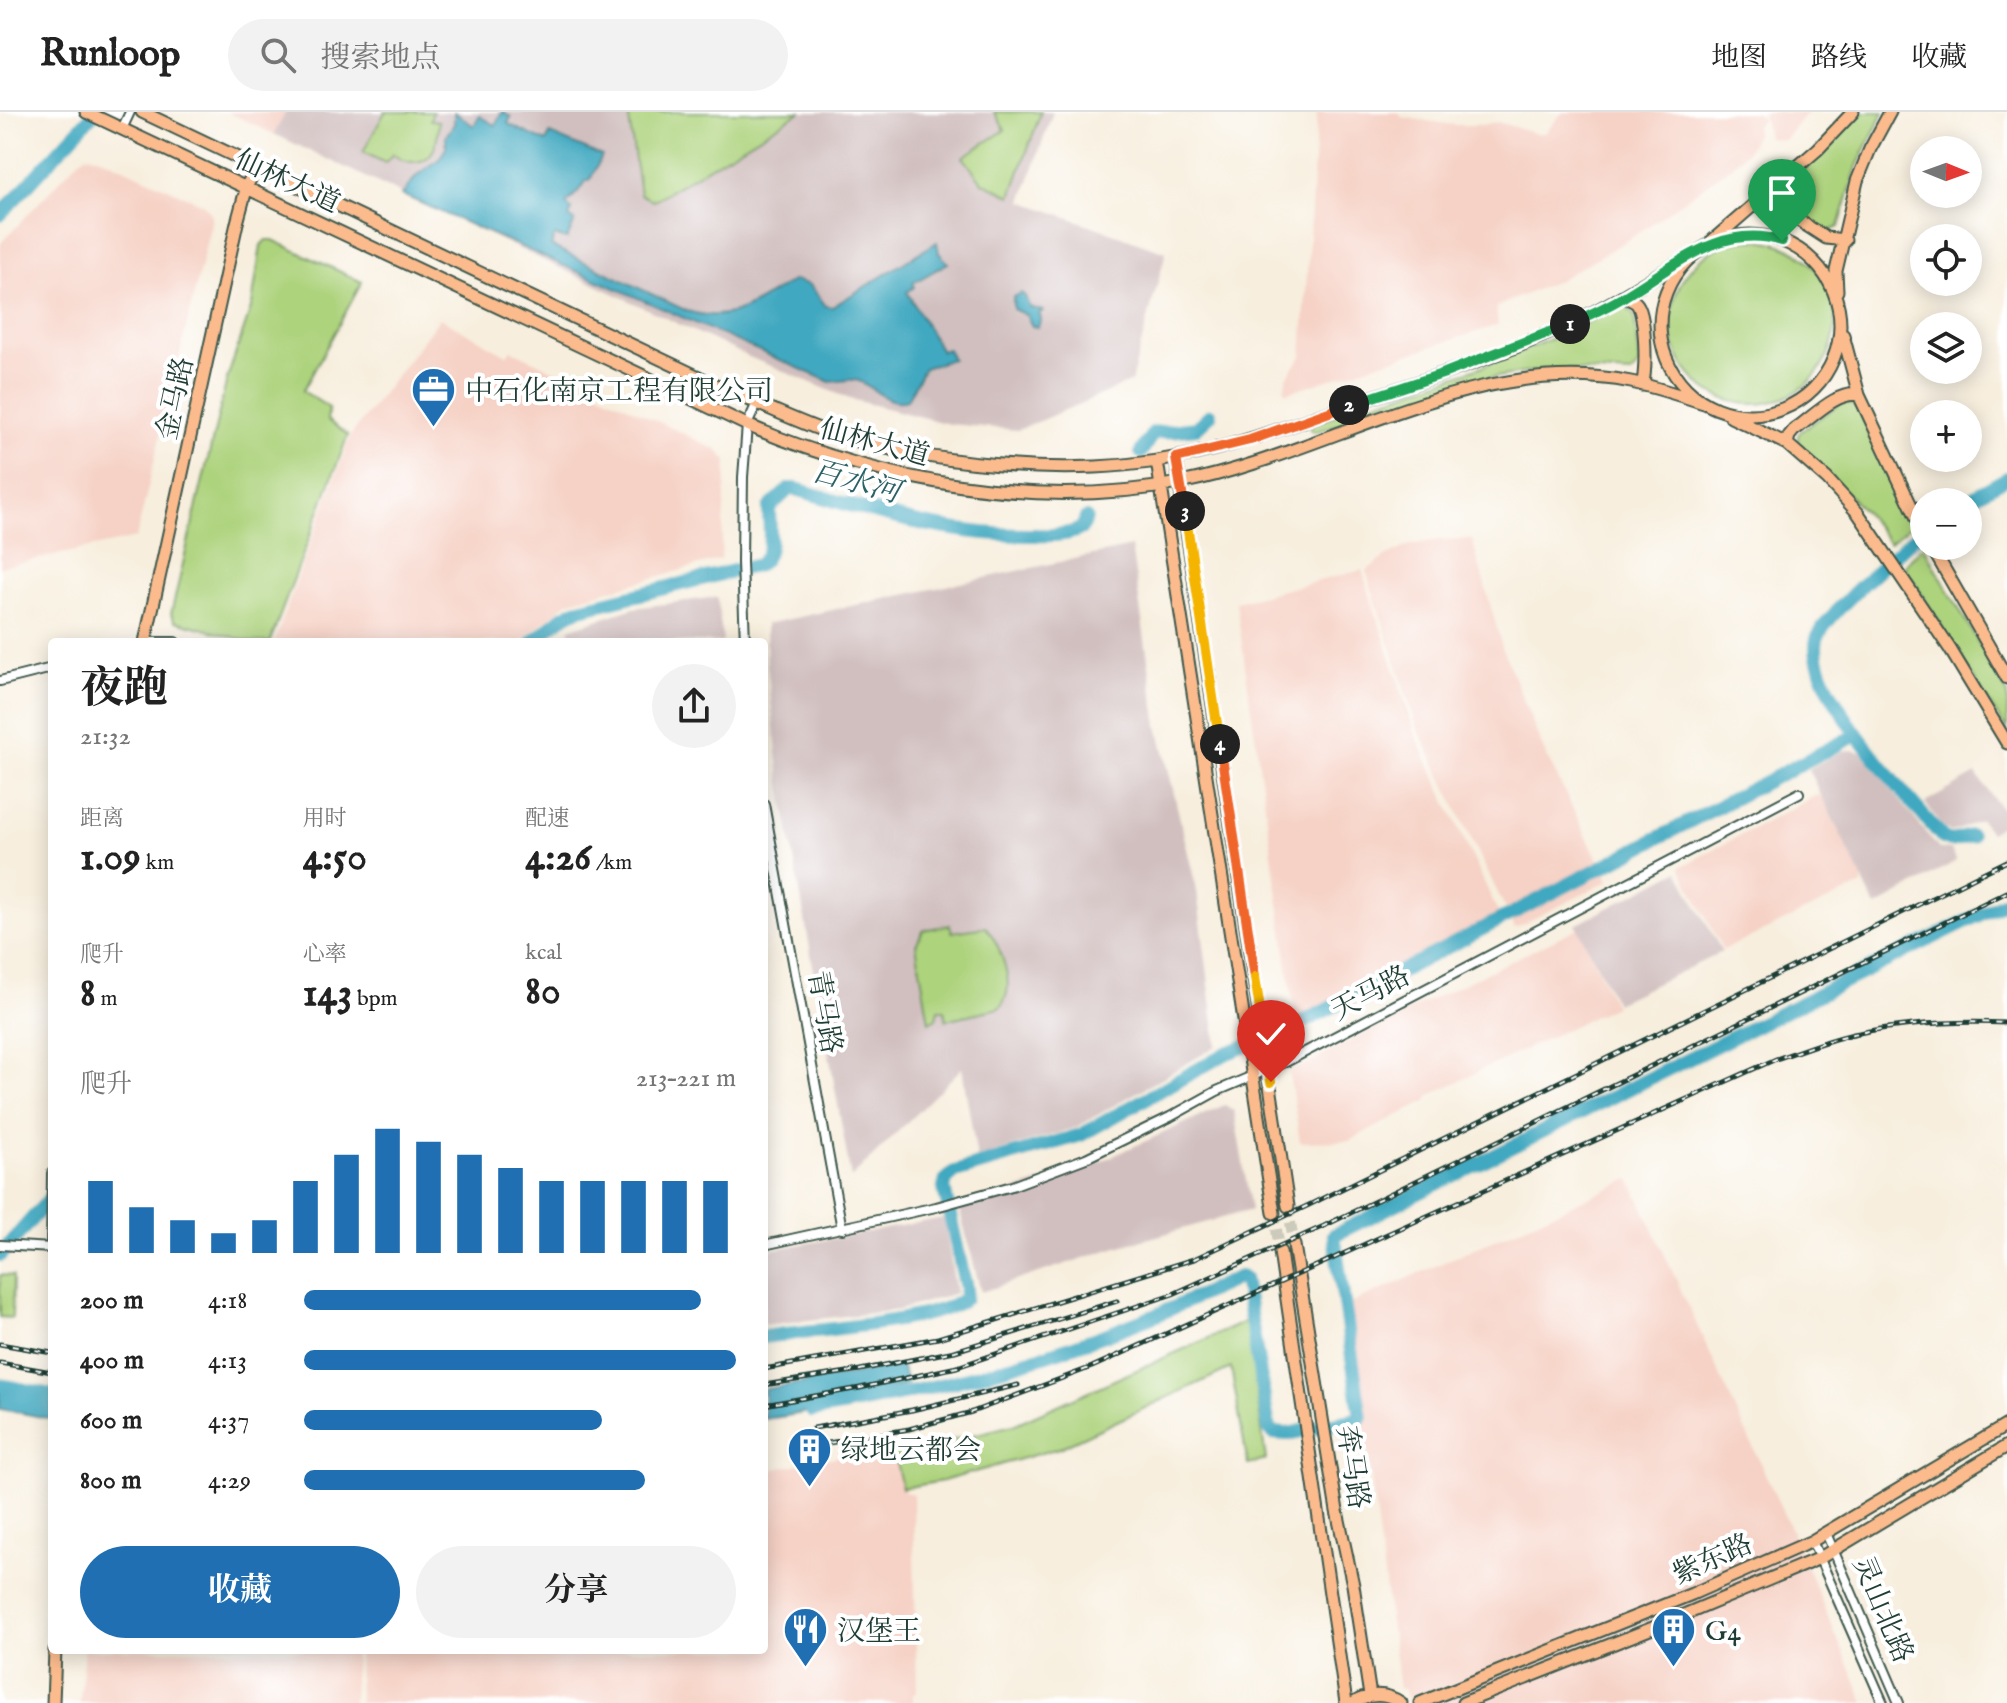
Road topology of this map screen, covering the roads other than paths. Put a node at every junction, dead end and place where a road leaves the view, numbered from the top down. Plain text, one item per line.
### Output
1 (86, 112) edge
2 (130, 112) edge
3 (142, 112) edge
4 (1853, 112) edge
5 (1890, 112) edge
6 (122, 129) junction
7 (256, 166) junction
8 (247, 186) junction
9 (1760, 199) junction
10 (1845, 240) junction
11 (1701, 250) junction
12 (1624, 297) junction
13 (1837, 304) junction
14 (1839, 318) junction
15 (1642, 385) junction
16 (1859, 395) junction
17 (757, 403) junction
18 (1707, 404) junction
19 (1720, 410) junction
20 (747, 425) junction
21 (826, 431) junction
22 (1787, 444) junction
23 (817, 452) junction
24 (1176, 458) junction
25 (1157, 461) junction
26 (1181, 482) junction
27 (1161, 485) junction
28 (1910, 504) edge
29 (1939, 560) edge
30 (147, 638) edge
31 (745, 638) edge
32 (48, 669) edge
33 (2007, 678) edge
34 (0, 681) edge
35 (2007, 743) edge
36 (1799, 793) dead end
37 (768, 826) edge
38 (1269, 1068) junction
39 (1254, 1075) junction
40 (1288, 1206) tunnel mouth
41 (1274, 1213) tunnel mouth
42 (842, 1229) junction
43 (768, 1244) edge
44 (0, 1245) edge
45 (1294, 1245) tunnel mouth
46 (48, 1248) edge
47 (1280, 1252) tunnel mouth
48 (2007, 1425) edge
49 (2007, 1446) edge
50 (1826, 1533) junction
51 (1812, 1541) junction
52 (1835, 1550) junction
53 (1820, 1558) junction
54 (55, 1654) edge
55 (1370, 1696) junction
56 (53, 1703) edge
57 (1346, 1703) edge
58 (1354, 1703) edge
59 (1401, 1703) edge
60 (1420, 1703) edge
61 (1463, 1703) edge
62 (1883, 1703) edge
63 (1899, 1703) edge

1 - 6 main road, 仙林大道
2 - 6 street
3 - 7 main road, 仙林大道
4 - 9 main road
5 - 10 main road
6 - 8 main road, 仙林大道
7 - 8 main road, 金马路
7 - 17 main road, 仙林大道
8 - 20 main road, 仙林大道
8 - 30 main road, 金马路
9 - 10 main road
9 - 11 main road
10 - 13 main road
11 - 12 main road, 仙林大道
11 - 13 main road
11 - 18 main road
12 - 15 main road
12 - 24 main road, 仙林大道
13 - 14 main road
14 - 16 main road
14 - 19 main road
15 - 18 main road, 仙林大道
15 - 26 main road, 仙林大道
16 - 22 main road
16 - 28 main road
17 - 20 street
17 - 21 main road, 仙林大道
18 - 19 main road
19 - 22 main road
20 - 23 main road, 仙林大道
20 - 31 street
21 - 23 main road
21 - 25 main road, 仙林大道
22 - 35 main road
23 - 27 main road, 仙林大道
24 - 25 main road, 仙林大道
24 - 26 main road
25 - 27 main road
26 - 27 main road, 仙林大道
26 - 38 main road
27 - 39 main road
29 - 33 main road
32 - 34 street
36 - 38 street, 天马路
37 - 42 street, 青马路
38 - 39 street, 天马路
38 - 40 main road
39 - 41 main road
39 - 42 street, 天马路
42 - 43 street, 天马路
44 - 46 street
45 - 55 main road, 奔马路
47 - 57 main road, 奔马路
48 - 50 main road, 紫东路
49 - 52 main road, 紫东路
50 - 51 main road, 紫东路
50 - 52 street, 灵山北路
51 - 53 street, 灵山北路
51 - 60 main road, 紫东路
52 - 53 main road, 紫东路
52 - 63 street, 灵山北路
53 - 61 main road, 紫东路
53 - 62 street, 灵山北路
54 - 56 main road
55 - 58 main road
55 - 59 main road

